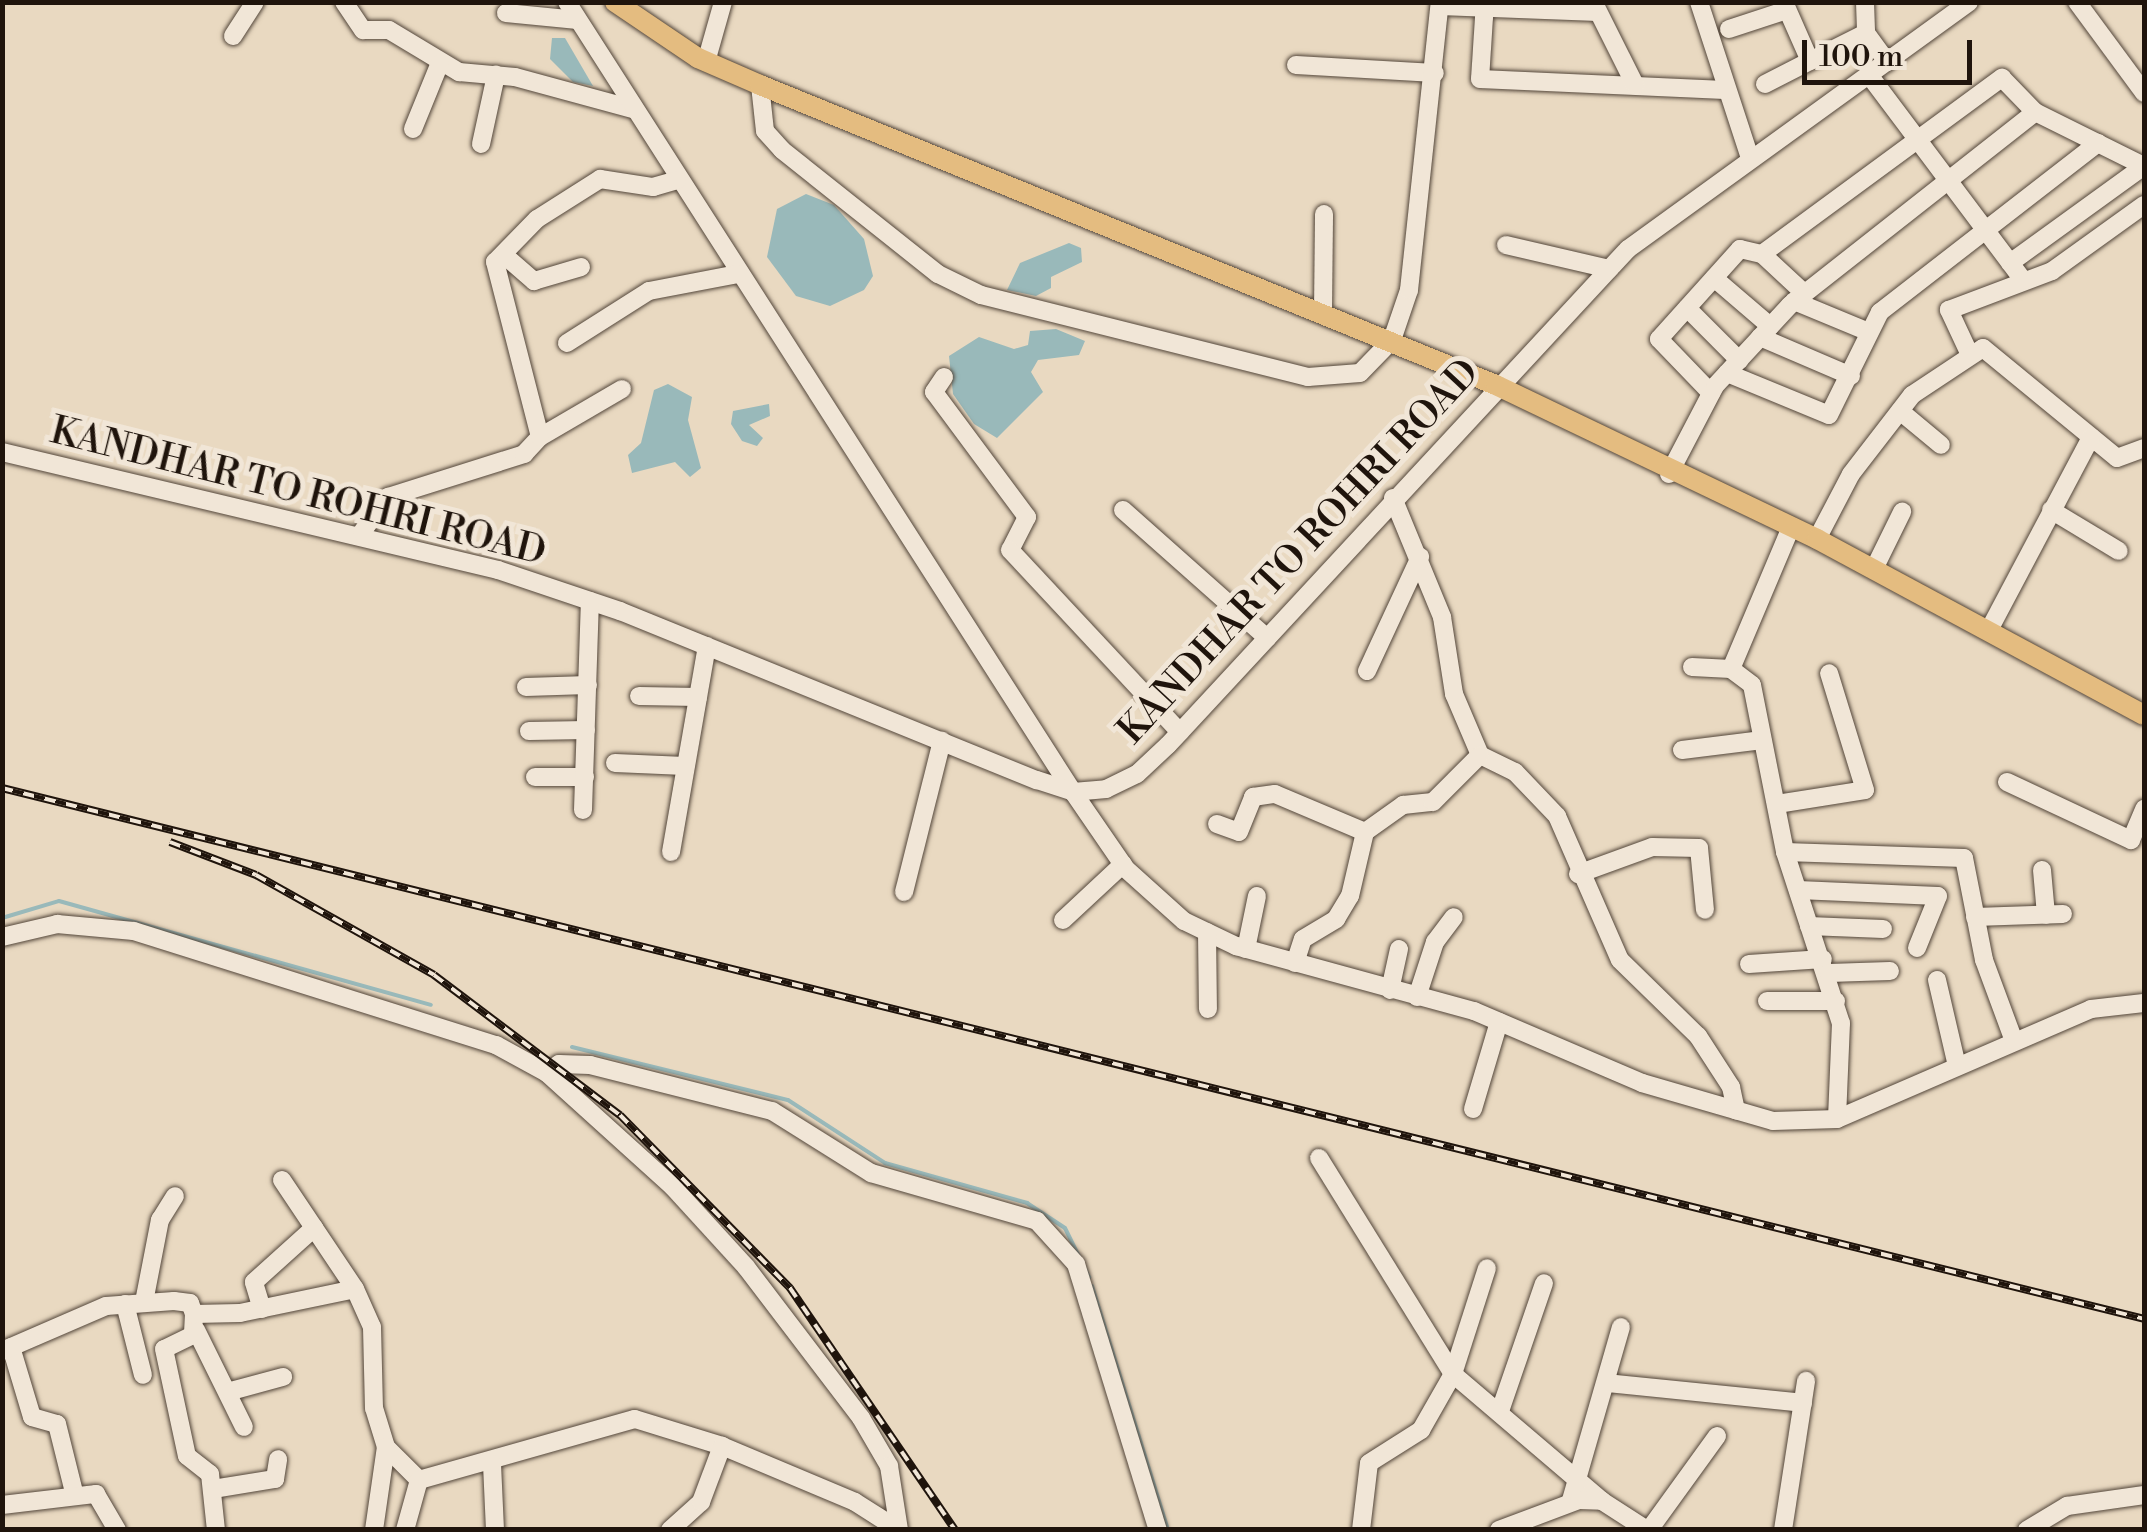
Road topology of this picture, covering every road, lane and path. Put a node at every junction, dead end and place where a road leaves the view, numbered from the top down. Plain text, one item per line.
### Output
1 (255, 2) edge
2 (344, 2) edge
3 (567, 2) edge
4 (614, 2) edge
5 (723, 2) edge
6 (1699, 2) edge
7 (1865, 2) edge
8 (1969, 2) edge
9 (2077, 2) edge
10 (1437, 4) edge
11 (1485, 5) edge
12 (1785, 6) edge
13 (1596, 7) edge
14 (506, 13) dead end
15 (578, 20) junction
16 (1730, 29) dead end
17 (1866, 32) junction
18 (233, 36) dead end
19 (1810, 61) junction
20 (706, 62) junction
21 (1887, 62) junction
22 (440, 63) junction
23 (1296, 65) dead end
24 (1430, 73) junction
25 (496, 75) junction
26 (1869, 75) junction
27 (1765, 84) dead end
28 (760, 85) junction
29 (1635, 86) junction
30 (1725, 90) junction
31 (2144, 93) edge
32 (632, 109) junction
33 (2035, 112) junction
34 (413, 129) dead end
35 (1920, 141) junction
36 (2098, 143) junction
37 (481, 144) dead end
38 (1750, 158) junction
39 (2144, 166) edge
40 (1949, 178) junction
41 (677, 180) junction
42 (2144, 204) edge
43 (1324, 214) dead end
44 (1984, 226) junction
45 (1506, 245) dead end
46 (1762, 254) junction
47 (504, 255) junction
48 (2010, 262) junction
49 (581, 267) dead end
50 (1610, 269) junction
51 (738, 274) junction
52 (1714, 278) junction
53 (2023, 280) junction
54 (1798, 296) junction
55 (1687, 308) junction
56 (1322, 312) junction
57 (1765, 331) junction
58 (1869, 332) junction
59 (1392, 340) junction
60 (567, 343) dead end
61 (1970, 355) junction
62 (1733, 367) junction
63 (1852, 376) junction
64 (944, 377) dead end
65 (1496, 386) junction
66 (622, 388) dead end
67 (1711, 393) junction
68 (1900, 411) junction
69 (540, 437) junction
70 (2091, 437) junction
71 (1941, 445) dead end
72 (2144, 448) edge
73 (2, 452) edge
74 (1670, 474) junction
75 (1393, 498) junction
76 (1124, 510) dead end
77 (2051, 510) junction
78 (1902, 512) dead end
79 (1790, 527) junction
80 (362, 532) junction
81 (1817, 539) junction
82 (2118, 551) dead end
83 (1420, 557) junction
84 (1874, 569) junction
85 (590, 601) junction
86 (1989, 630) junction
87 (1267, 638) junction
88 (707, 646) junction
89 (1692, 667) dead end
90 (1731, 669) junction
91 (1367, 670) dead end
92 (1829, 673) dead end
93 (588, 685) junction
94 (526, 688) dead end
95 (639, 696) dead end
96 (698, 696) junction
97 (2144, 715) edge
98 (586, 730) junction
99 (529, 731) dead end
100 (1180, 732) junction
101 (1762, 740) junction
102 (942, 741) junction
103 (1682, 750) dead end
104 (1480, 755) junction
105 (614, 763) dead end
106 (686, 766) junction
107 (534, 777) dead end
108 (585, 777) junction
109 (2007, 782) dead end
110 (1074, 792) junction
111 (1777, 804) junction
112 (2144, 808) edge
113 (584, 810) dead end
114 (1217, 824) dead end
115 (1365, 832) junction
116 (671, 852) dead end
117 (1786, 852) junction
118 (1123, 864) junction
119 (2042, 870) dead end
120 (1578, 874) junction
121 (1798, 890) junction
122 (904, 892) dead end
123 (1257, 896) dead end
124 (1705, 910) dead end
125 (1454, 917) dead end
126 (1975, 917) junction
127 (1062, 920) dead end
128 (1809, 926) junction
129 (1883, 930) dead end
130 (1207, 932) junction
131 (2, 937) edge
132 (1917, 948) dead end
133 (1246, 949) junction
134 (1399, 949) dead end
135 (1295, 964) junction
136 (1749, 964) dead end
137 (1826, 966) junction
138 (1890, 971) dead end
139 (1937, 980) dead end
140 (1390, 990) junction
141 (1416, 997) junction
142 (1836, 1001) junction
143 (1766, 1002) dead end
144 (2144, 1003) edge
145 (1208, 1009) dead end
146 (1500, 1022) junction
147 (2014, 1041) junction
148 (1956, 1066) junction
149 (546, 1074) junction
150 (1474, 1109) dead end
151 (1736, 1110) junction
152 (1837, 1120) junction
153 (1319, 1158) dead end
154 (282, 1180) dead end
155 (175, 1196) dead end
156 (314, 1228) junction
157 (1487, 1268) dead end
158 (1544, 1283) dead end
159 (354, 1289) junction
160 (134, 1303) junction
161 (262, 1309) junction
162 (195, 1322) junction
163 (1621, 1327) dead end
164 (7, 1349) edge
165 (1453, 1374) junction
166 (143, 1375) dead end
167 (283, 1377) dead end
168 (1806, 1381) dead end
169 (1607, 1383) junction
170 (231, 1391) junction
171 (1803, 1403) junction
172 (1500, 1410) junction
173 (244, 1427) dead end
174 (1718, 1436) dead end
175 (722, 1446) junction
176 (386, 1448) junction
177 (278, 1459) dead end
178 (492, 1464) junction
179 (1578, 1476) junction
180 (419, 1480) junction
181 (212, 1489) junction
182 (2144, 1495) edge
183 (75, 1496) junction
184 (1571, 1500) junction
185 (1602, 1502) junction
186 (2, 1504) edge
187 (375, 1523) edge
188 (406, 1524) edge
189 (117, 1530) edge
190 (216, 1530) edge
191 (495, 1530) edge
192 (670, 1530) edge
193 (899, 1530) edge
194 (1158, 1530) edge
195 (1362, 1530) edge
196 (1499, 1530) edge
197 (1648, 1530) edge
198 (1783, 1530) edge
199 (2028, 1530) edge

1 - 18 street
2 - 22 street
3 - 15 street
4 - 20 main road
5 - 20 street
6 - 30 street
7 - 17 street
8 - 21 street, KANDHAR TO ROHRI ROAD
9 - 31 street
10 - 11 street
10 - 24 street
11 - 13 street
11 - 29 street
12 - 16 street
12 - 19 street
13 - 29 street
14 - 15 street
15 - 32 street
17 - 19 street
17 - 21 street
19 - 27 street
20 - 28 main road
21 - 26 street, KANDHAR TO ROHRI ROAD
22 - 25 street
22 - 34 street
23 - 24 street
24 - 59 street
25 - 32 street
25 - 37 street
26 - 35 street
26 - 38 street, KANDHAR TO ROHRI ROAD
28 - 56 main road
28 - 59 street
29 - 30 street
30 - 38 street
32 - 41 street
33 - 35 street
33 - 36 street
33 - 40 street
35 - 40 street
35 - 46 street
36 - 39 street
36 - 44 street
38 - 50 street, KANDHAR TO ROHRI ROAD
39 - 48 street
40 - 44 street
40 - 54 street
41 - 47 street
41 - 51 street
42 - 53 street
43 - 56 street
44 - 48 street
44 - 58 street
45 - 50 street
46 - 52 street
46 - 54 street
47 - 49 street
47 - 69 street
48 - 53 street
50 - 65 street, KANDHAR TO ROHRI ROAD
51 - 60 street
51 - 110 street
52 - 55 street
52 - 57 street
53 - 61 street
54 - 57 street
54 - 58 street
55 - 62 street
55 - 67 street
56 - 59 main road
57 - 62 street
57 - 63 street
58 - 63 street
59 - 65 main road
61 - 68 street
61 - 70 street
62 - 63 street
62 - 67 street
64 - 100 street
65 - 74 main road
65 - 75 street, KANDHAR TO ROHRI ROAD
66 - 69 street
67 - 74 street
68 - 71 street
68 - 81 street
69 - 80 street
70 - 72 street
70 - 77 street
73 - 80 street, KANDHAR TO ROHRI ROAD
74 - 79 main road
75 - 83 street
75 - 87 street, KANDHAR TO ROHRI ROAD
76 - 87 street
77 - 82 street
77 - 86 street
78 - 84 street
79 - 81 main road
79 - 90 street
80 - 85 street, KANDHAR TO ROHRI ROAD
81 - 84 main road
83 - 91 street
83 - 104 street
84 - 86 main road
85 - 88 street, KANDHAR TO ROHRI ROAD
85 - 93 street
86 - 97 main road
87 - 100 street, KANDHAR TO ROHRI ROAD
88 - 96 street
88 - 102 street, KANDHAR TO ROHRI ROAD
89 - 90 street
90 - 101 street
92 - 111 street
93 - 94 street
93 - 98 street
95 - 96 street
96 - 106 street
98 - 99 street
98 - 108 street
100 - 110 street, KANDHAR TO ROHRI ROAD
101 - 103 street
101 - 111 street
102 - 110 street, KANDHAR TO ROHRI ROAD
102 - 122 street
104 - 115 street
104 - 120 street
105 - 106 street
106 - 116 street
107 - 108 street
108 - 113 street
109 - 112 street
110 - 118 street
111 - 117 street
114 - 115 street
115 - 135 street
117 - 121 street
117 - 126 street
118 - 127 street
118 - 130 street
119 - 126 street
120 - 124 street
120 - 151 street
121 - 128 street
121 - 132 street
123 - 133 street
125 - 141 street
126 - 147 street
128 - 129 street
128 - 137 street
130 - 133 street
130 - 145 street
131 - 149 street
133 - 135 street
134 - 140 street
135 - 140 street
136 - 137 street
137 - 138 street
137 - 142 street
139 - 148 street
140 - 141 street
141 - 146 street
142 - 143 street
142 - 152 street
144 - 147 street
146 - 150 street
146 - 151 street
147 - 148 street
148 - 152 street
149 - 193 street
149 - 194 street
151 - 152 street
153 - 165 street
154 - 156 street
155 - 160 street
156 - 159 street
156 - 161 street
157 - 165 street
158 - 172 street
159 - 161 street
159 - 176 street
160 - 162 street
160 - 164 street
160 - 166 street
161 - 162 street
162 - 170 street
162 - 181 street
163 - 169 street
164 - 183 street
165 - 172 street
165 - 195 street
167 - 170 street
168 - 171 street
169 - 171 street
169 - 179 street
170 - 173 street
171 - 198 street
172 - 179 street
174 - 197 street
175 - 178 street
175 - 192 street
175 - 193 street
176 - 180 street
176 - 187 street
177 - 181 street
178 - 180 street
178 - 191 street
179 - 184 street
179 - 185 street
180 - 188 street
181 - 190 street
182 - 199 street
183 - 186 street
183 - 189 street
184 - 185 street
184 - 196 street
185 - 197 street
187 - 188 street

